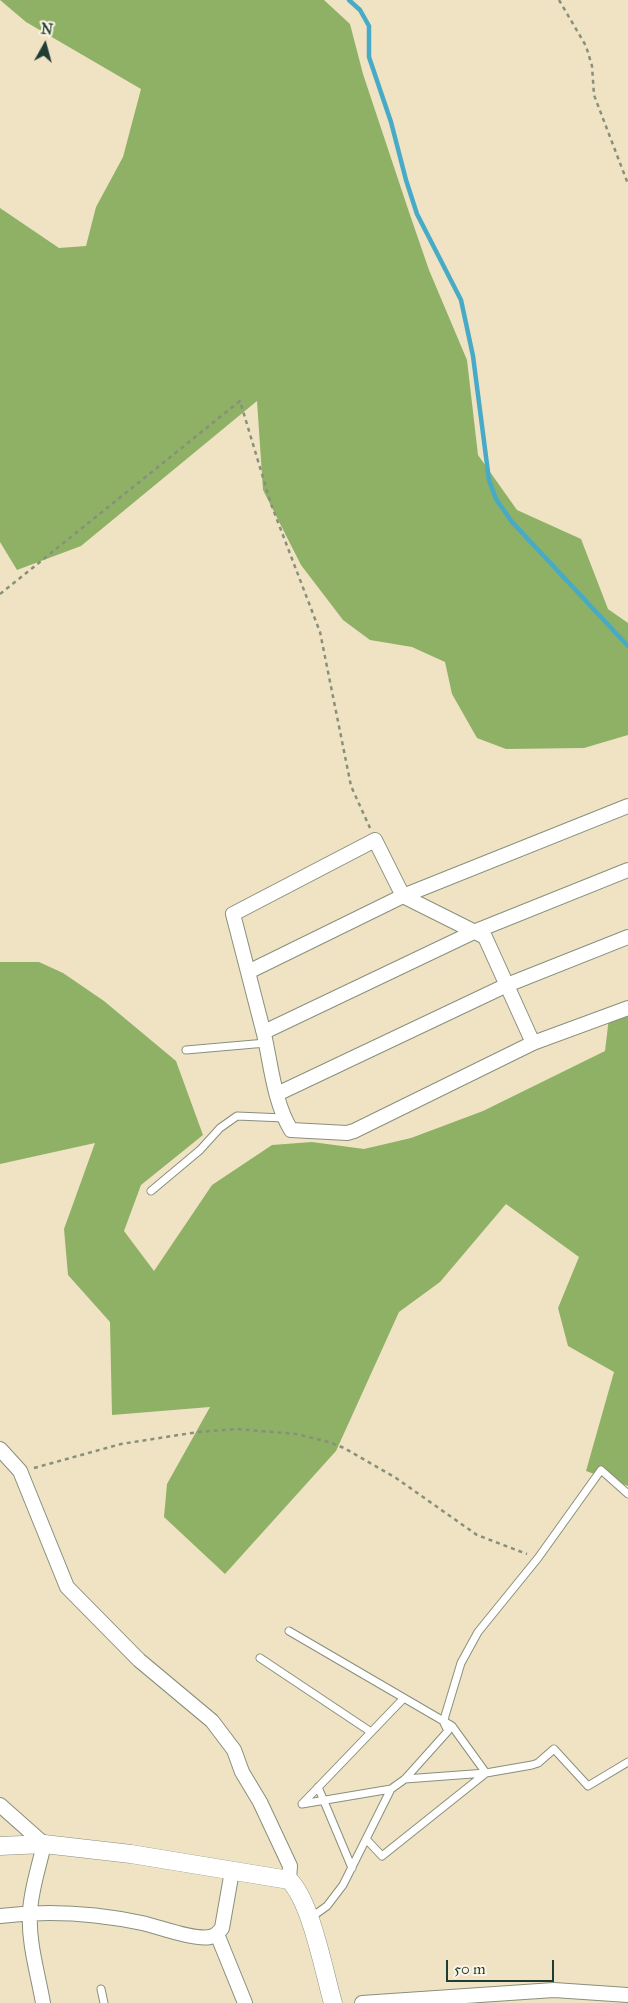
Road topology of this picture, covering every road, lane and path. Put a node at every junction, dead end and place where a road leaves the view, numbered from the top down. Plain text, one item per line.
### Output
1 (559, 0) edge
2 (628, 184) edge
3 (0, 594) edge
4 (628, 806) edge
5 (375, 840) junction
6 (628, 870) edge
7 (403, 896) junction
8 (476, 931) junction
9 (628, 937) edge
10 (248, 972) junction
11 (507, 985) junction
12 (628, 1008) edge
13 (265, 1038) junction
14 (533, 1043) junction
15 (186, 1050) dead end
16 (277, 1094) junction
17 (284, 1118) junction
18 (151, 1191) dead end
19 (0, 1449) edge
20 (20, 1471) junction
21 (628, 1494) edge
22 (538, 1558) junction
23 (289, 1631) dead end
24 (260, 1658) dead end
25 (403, 1699) junction
26 (444, 1723) junction
27 (371, 1732) junction
28 (628, 1762) edge
29 (486, 1774) junction
30 (405, 1779) junction
31 (318, 1787) junction
32 (390, 1788) junction
33 (324, 1800) junction
34 (0, 1805) edge
35 (366, 1839) junction
36 (44, 1844) junction
37 (0, 1846) edge
38 (352, 1868) junction
39 (232, 1871) junction
40 (289, 1880) junction
41 (30, 1913) junction
42 (0, 1916) edge
43 (309, 1919) junction
44 (218, 1934) junction
45 (101, 1989) dead end
46 (628, 1995) edge
47 (43, 2003) edge
48 (104, 2003) edge
49 (246, 2003) edge
50 (333, 2003) edge
51 (362, 2003) edge

1 - 2 path
3 - 5 path
4 - 7 street
5 - 7 street
5 - 10 street
6 - 8 street
7 - 8 street
7 - 10 street
8 - 11 street
8 - 13 street
9 - 11 street
10 - 13 street
11 - 14 street
11 - 16 street
12 - 14 street
13 - 15 lane
13 - 16 street
14 - 17 street
16 - 17 street
17 - 18 lane
19 - 20 street
20 - 22 path
20 - 40 street
21 - 22 lane
22 - 26 lane
23 - 25 lane
24 - 27 lane
25 - 26 lane
25 - 27 lane
26 - 29 lane
26 - 30 lane
27 - 31 lane
28 - 29 lane
29 - 30 lane
29 - 35 lane
30 - 32 lane
31 - 33 lane
31 - 33 lane
32 - 33 lane
32 - 35 lane
33 - 38 lane
34 - 36 street
35 - 38 lane
36 - 37 street
36 - 39 street
36 - 41 street
38 - 43 lane
39 - 40 street
39 - 44 street
40 - 43 street
41 - 42 street
41 - 44 street
41 - 47 street
43 - 50 street
44 - 49 street
45 - 48 lane
46 - 51 street

